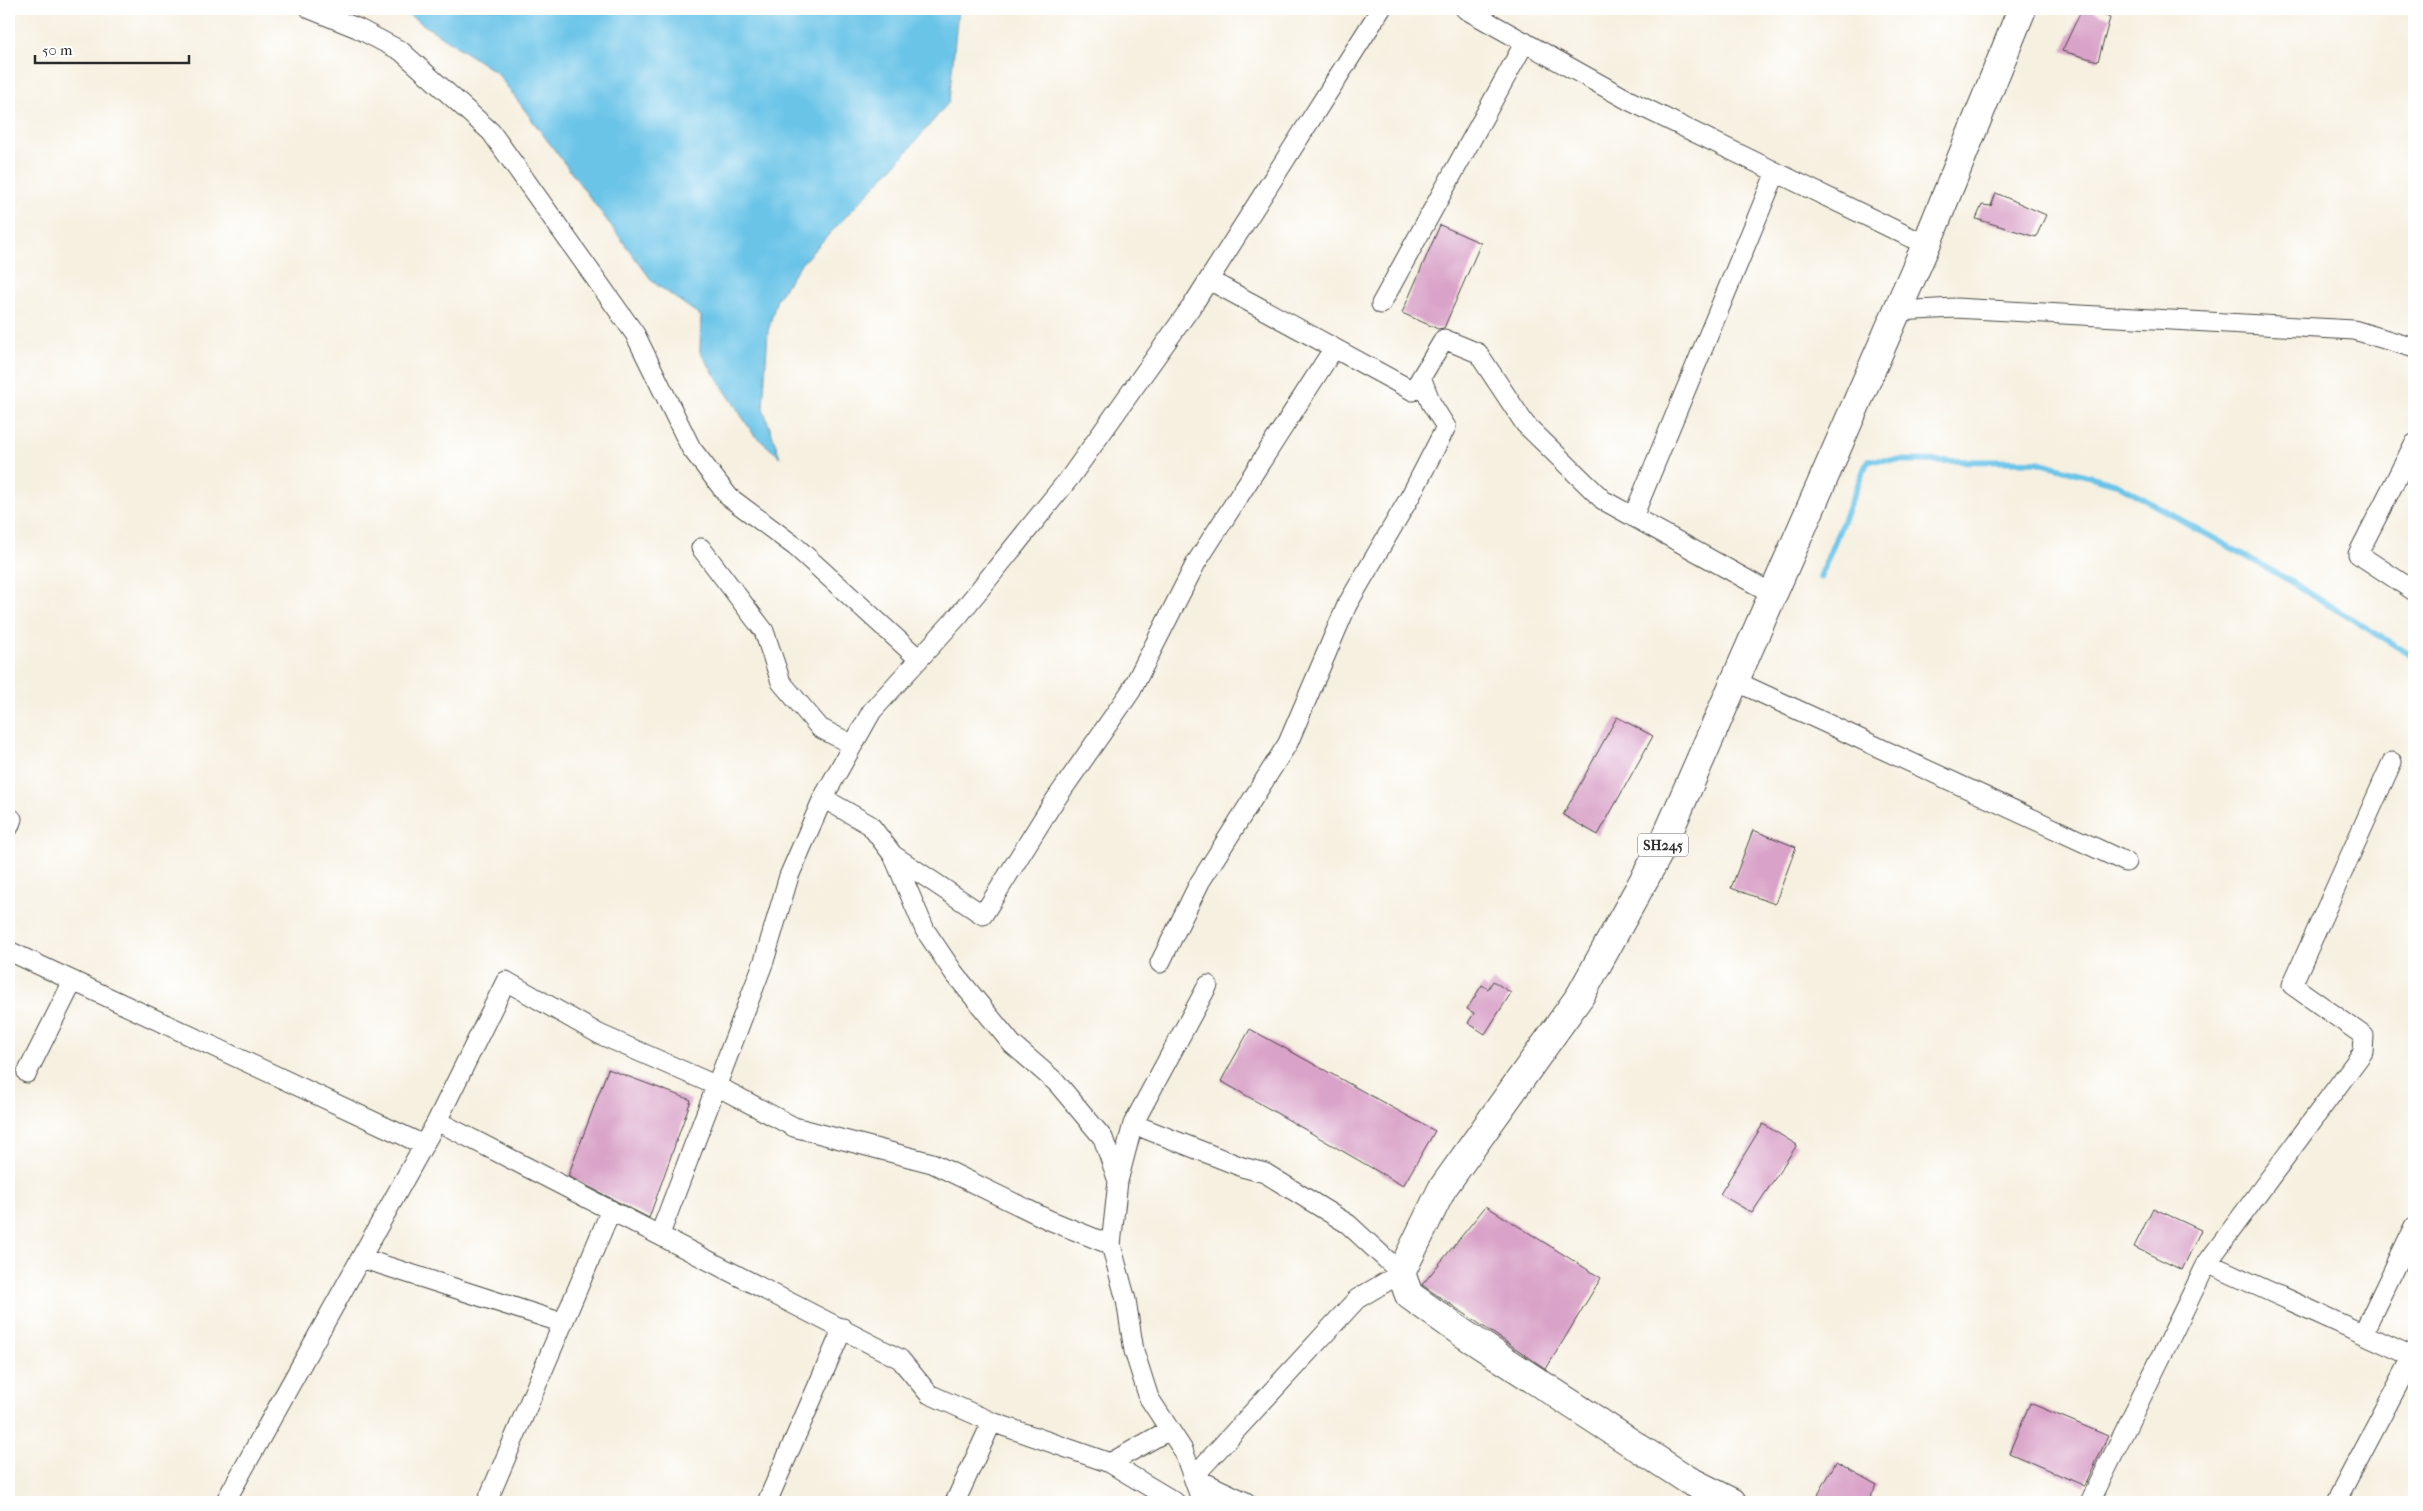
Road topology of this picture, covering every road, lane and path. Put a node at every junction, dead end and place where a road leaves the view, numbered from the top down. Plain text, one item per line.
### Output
1 (310, 9) edge
2 (1382, 9) edge
3 (1465, 9) edge
4 (2022, 9) edge
5 (1525, 42) junction
6 (1776, 172) junction
7 (1926, 245) junction
8 (1209, 280) junction
9 (1381, 304) dead end
10 (1897, 311) junction
11 (1334, 348) junction
12 (2414, 348) edge
13 (1421, 377) junction
14 (2414, 444) edge
15 (1633, 517) junction
16 (701, 548) dead end
17 (2414, 591) edge
18 (1773, 594) junction
19 (919, 659) junction
20 (1735, 681) junction
21 (853, 745) junction
22 (2392, 762) dead end
23 (823, 798) junction
24 (893, 855) junction
25 (2126, 862) dead end
26 (9, 951) edge
27 (1160, 963) dead end
28 (73, 981) junction
29 (1208, 985) dead end
30 (27, 1074) dead end
31 (715, 1085) junction
32 (437, 1121) junction
33 (1133, 1124) junction
34 (424, 1145) junction
35 (1118, 1181) junction
36 (612, 1210) junction
37 (2414, 1227) edge
38 (660, 1234) junction
39 (1111, 1245) junction
40 (361, 1258) junction
41 (2207, 1263) junction
42 (1401, 1273) junction
43 (564, 1323) junction
44 (843, 1328) junction
45 (2363, 1333) junction
46 (2414, 1356) edge
47 (992, 1422) junction
48 (1169, 1430) junction
49 (1110, 1463) junction
50 (1193, 1478) junction
51 (225, 1502) edge
52 (487, 1502) edge
53 (767, 1502) edge
54 (955, 1502) edge
55 (1175, 1502) edge
56 (1202, 1502) edge
57 (1246, 1502) edge
58 (1732, 1502) edge
59 (2090, 1502) edge
60 (2336, 1502) edge

1 - 19 street
2 - 8 street
3 - 5 street
4 - 7 main road, SH245
5 - 6 street
5 - 9 street
6 - 7 street
6 - 15 street
7 - 10 main road, SH245
8 - 11 street
8 - 19 street
10 - 12 street
10 - 18 main road, SH245
11 - 13 street
11 - 24 street
13 - 15 street
13 - 27 street
14 - 17 street
15 - 18 street
16 - 21 street
18 - 20 main road, SH245
19 - 21 street
20 - 25 street
20 - 42 main road, SH245
21 - 23 street
22 - 41 street
23 - 24 street
23 - 31 street
24 - 35 street
26 - 28 street
28 - 30 street
28 - 34 street
29 - 33 street
31 - 32 street
31 - 38 street
31 - 39 street
32 - 34 street
32 - 36 street
33 - 35 street
33 - 42 street
34 - 40 street
35 - 39 street
36 - 38 street
36 - 43 street
37 - 45 street
38 - 44 street
39 - 48 street
40 - 43 street
40 - 51 street
41 - 45 street
41 - 59 street
42 - 50 street
42 - 58 main road
43 - 52 street
44 - 47 street
44 - 53 street
45 - 46 street
46 - 60 street
47 - 49 street
47 - 54 street
48 - 49 street
48 - 50 street
49 - 55 street
50 - 56 street
50 - 57 street

